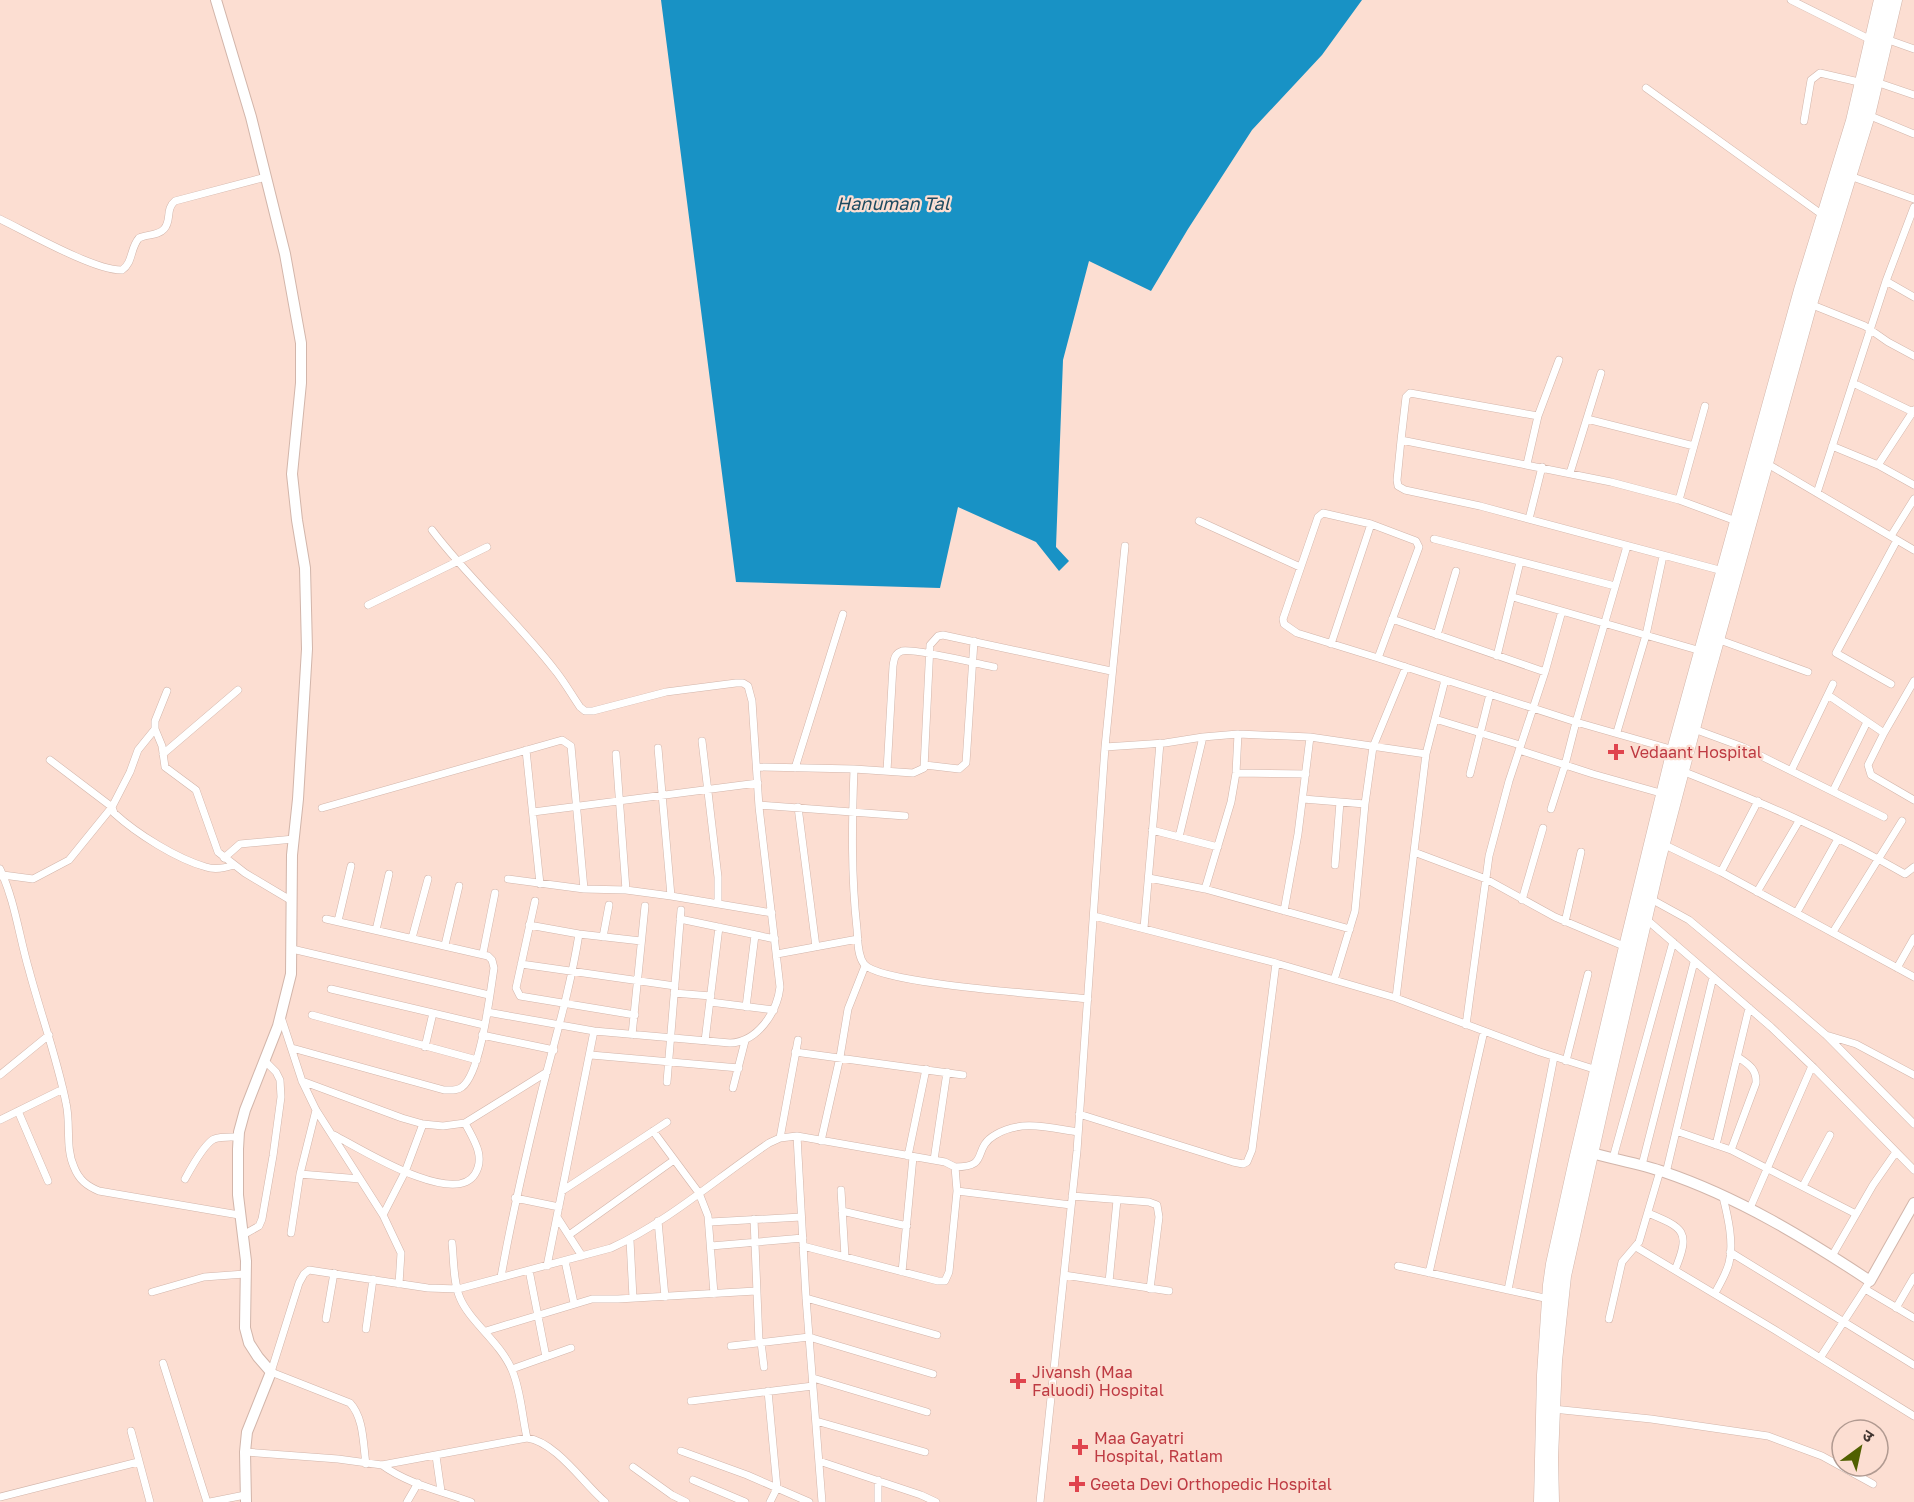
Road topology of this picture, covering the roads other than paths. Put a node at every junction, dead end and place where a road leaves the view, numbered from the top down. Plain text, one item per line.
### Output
1 (216, 0) edge
2 (1791, 0) edge
3 (1881, 0) edge
4 (1894, 0) edge
5 (1879, 40) junction
6 (1914, 49) edge
7 (1870, 83) junction
8 (1646, 88) dead end
9 (1914, 95) edge
10 (1869, 115) junction
11 (1804, 121) dead end
12 (1914, 134) edge
13 (1850, 176) junction
14 (266, 177) junction
15 (1914, 199) edge
16 (1914, 207) edge
17 (1824, 216) junction
18 (0, 219) edge
19 (1886, 281) junction
20 (1914, 297) edge
21 (1810, 304) junction
22 (1872, 330) junction
23 (1914, 356) edge
24 (1559, 360) dead end
25 (1601, 373) dead end
26 (1853, 383) junction
27 (1705, 405) dead end
28 (1913, 411) edge
29 (1538, 416) junction
30 (1587, 419) junction
31 (1401, 440) junction
32 (1694, 446) junction
33 (1832, 446) junction
34 (1766, 463) junction
35 (1527, 464) junction
36 (1878, 465) junction
37 (1542, 467) junction
38 (1570, 473) junction
39 (1914, 485) edge
40 (1817, 492) junction
41 (1914, 499) edge
42 (1679, 500) junction
43 (1529, 519) junction
44 (1199, 521) dead end
45 (1736, 521) junction
46 (1371, 524) junction
47 (432, 530) dead end
48 (1894, 538) junction
49 (1434, 539) dead end
50 (1125, 546) dead end
51 (1627, 546) junction
52 (487, 547) dead end
53 (1914, 550) edge
54 (1663, 556) junction
55 (456, 562) junction
56 (1521, 562) junction
57 (1300, 567) junction
58 (1456, 571) dead end
59 (1723, 571) junction
60 (1615, 586) junction
61 (1513, 597) junction
62 (368, 605) dead end
63 (1562, 611) junction
64 (843, 614) dead end
65 (1392, 619) junction
66 (1605, 623) junction
67 (1437, 635) junction
68 (1647, 635) junction
69 (1717, 639) junction
70 (974, 641) junction
71 (1331, 644) junction
72 (1701, 651) junction
73 (930, 654) junction
74 (1497, 656) junction
75 (1378, 658) junction
76 (972, 662) junction
77 (994, 667) dead end
78 (1406, 667) junction
79 (1111, 671) junction
80 (1545, 672) junction
81 (1808, 672) dead end
82 (1445, 680) junction
83 (1914, 681) edge
84 (1833, 684) dead end
85 (1891, 684) dead end
86 (238, 690) dead end
87 (167, 691) dead end
88 (1490, 694) junction
89 (1828, 695) junction
90 (1532, 708) junction
91 (1435, 719) junction
92 (1576, 722) junction
93 (1867, 722) junction
94 (155, 729) junction
95 (1694, 729) junction
96 (1617, 732) junction
97 (1480, 733) junction
98 (1884, 733) junction
99 (1238, 734) junction
100 (1203, 737) junction
101 (1310, 737) junction
102 (702, 741) dead end
103 (1160, 743) junction
104 (1105, 747) junction
105 (1373, 747) junction
106 (1520, 747) junction
107 (658, 748) dead end
108 (526, 750) junction
109 (1674, 750) junction
110 (163, 754) junction
111 (616, 754) dead end
112 (1426, 754) junction
113 (50, 760) dead end
114 (925, 765) junction
115 (1565, 765) junction
116 (757, 767) junction
117 (795, 768) junction
118 (854, 769) junction
119 (887, 771) junction
120 (1682, 771) junction
121 (1791, 771) junction
122 (1236, 773) junction
123 (1306, 774) junction
124 (1470, 774) dead end
125 (758, 783) junction
126 (706, 790) junction
127 (1833, 791) junction
128 (1664, 794) junction
129 (664, 796) junction
130 (1303, 799) junction
131 (1914, 800) edge
132 (620, 801) junction
133 (1758, 801) junction
134 (1340, 802) junction
135 (1365, 804) junction
136 (759, 805) junction
137 (578, 806) junction
138 (112, 807) junction
139 (798, 807) junction
140 (322, 808) dead end
141 (1551, 809) dead end
142 (852, 811) junction
143 (533, 812) junction
144 (905, 816) dead end
145 (1884, 817) dead end
146 (1799, 821) junction
147 (1902, 821) dead end
148 (1543, 828) dead end
149 (1152, 830) junction
150 (1179, 837) junction
151 (294, 839) junction
152 (1838, 839) junction
153 (1663, 844) junction
154 (1218, 847) junction
155 (1414, 852) junction
156 (1581, 852) dead end
157 (224, 858) junction
158 (1879, 859) junction
159 (234, 865) junction
160 (1335, 865) dead end
161 (351, 866) dead end
162 (1914, 867) edge
163 (1721, 872) junction
164 (1, 874) edge
165 (389, 874) dead end
166 (1149, 878) junction
167 (428, 879) dead end
168 (508, 879) dead end
169 (1486, 879) junction
170 (540, 884) junction
171 (459, 886) dead end
172 (585, 889) junction
173 (1205, 889) junction
174 (626, 890) junction
175 (1757, 892) junction
176 (495, 893) dead end
177 (671, 896) junction
178 (1651, 899) junction
179 (1522, 900) junction
180 (292, 901) junction
181 (535, 901) dead end
182 (718, 904) junction
183 (609, 905) dead end
184 (645, 906) dead end
185 (681, 910) dead end
186 (1284, 911) junction
187 (1797, 912) junction
188 (772, 913) junction
189 (1094, 916) junction
190 (326, 919) dead end
191 (1646, 919) junction
192 (680, 920) junction
193 (338, 921) junction
194 (1565, 922) junction
195 (529, 925) junction
196 (719, 927) junction
197 (1144, 928) junction
198 (1350, 929) junction
199 (376, 930) junction
200 (1833, 932) junction
201 (579, 934) junction
202 (755, 935) junction
203 (603, 937) junction
204 (412, 938) junction
205 (1914, 938) edge
206 (775, 939) junction
207 (858, 939) junction
208 (641, 941) junction
209 (1673, 942) junction
210 (445, 945) junction
211 (816, 947) junction
212 (1626, 947) junction
213 (292, 949) junction
214 (483, 953) junction
215 (777, 954) junction
216 (1694, 962) junction
217 (1276, 963) junction
218 (521, 964) junction
219 (865, 966) junction
220 (1898, 968) junction
221 (573, 972) junction
222 (1588, 974) dead end
223 (1713, 977) junction
224 (1914, 978) edge
225 (1334, 980) junction
226 (637, 982) junction
227 (674, 989) junction
228 (330, 990) dead end
229 (489, 995) junction
230 (1396, 998) junction
231 (710, 999) junction
232 (1088, 999) junction
233 (566, 1004) junction
234 (746, 1006) junction
235 (1749, 1008) junction
236 (774, 1010) junction
237 (487, 1012) junction
238 (433, 1013) junction
239 (312, 1015) dead end
240 (635, 1015) junction
241 (281, 1017) junction
242 (1466, 1024) junction
243 (484, 1025) junction
244 (561, 1025) junction
245 (594, 1031) junction
246 (1484, 1031) junction
247 (49, 1035) junction
248 (482, 1035) junction
249 (632, 1035) junction
250 (1826, 1035) junction
251 (670, 1037) junction
252 (798, 1040) dead end
253 (705, 1041) junction
254 (746, 1041) junction
255 (425, 1047) junction
256 (292, 1048) junction
257 (554, 1050) junction
258 (795, 1052) junction
259 (591, 1055) junction
260 (840, 1057) junction
261 (1554, 1057) junction
262 (1738, 1057) junction
263 (264, 1060) junction
264 (477, 1060) junction
265 (1566, 1061) junction
266 (669, 1062) junction
267 (1812, 1066) junction
268 (739, 1068) junction
269 (926, 1069) junction
270 (547, 1072) junction
271 (946, 1072) junction
272 (1604, 1072) junction
273 (0, 1075) edge
274 (963, 1075) dead end
275 (1914, 1075) edge
276 (302, 1080) junction
277 (667, 1082) dead end
278 (733, 1088) dead end
279 (63, 1089) junction
280 (316, 1110) junction
281 (18, 1111) junction
282 (1079, 1114) junction
283 (0, 1120) edge
284 (667, 1122) dead end
285 (465, 1123) junction
286 (423, 1124) junction
287 (1914, 1124) edge
288 (653, 1131) junction
289 (1676, 1131) junction
290 (1078, 1132) junction
291 (331, 1134) junction
292 (1830, 1135) dead end
293 (797, 1136) junction
294 (239, 1137) junction
295 (780, 1137) junction
296 (821, 1141) junction
297 (1716, 1145) junction
298 (1731, 1150) junction
299 (1585, 1151) junction
300 (1896, 1152) junction
301 (911, 1156) junction
302 (1613, 1158) junction
303 (674, 1160) junction
304 (934, 1160) junction
305 (1642, 1165) junction
306 (955, 1167) junction
307 (1768, 1169) junction
308 (1914, 1170) edge
309 (405, 1172) junction
310 (1663, 1172) junction
311 (300, 1174) junction
312 (185, 1179) dead end
313 (360, 1179) junction
314 (48, 1181) dead end
315 (1803, 1186) junction
316 (841, 1190) dead end
317 (562, 1191) junction
318 (957, 1191) junction
319 (699, 1193) junction
320 (1723, 1197) junction
321 (515, 1198) junction
322 (1117, 1200) junction
323 (1072, 1201) junction
324 (1914, 1203) edge
325 (559, 1207) junction
326 (1750, 1208) junction
327 (842, 1211) junction
328 (1648, 1213) junction
329 (1856, 1214) junction
330 (239, 1215) junction
331 (557, 1217) junction
332 (801, 1217) junction
333 (754, 1219) junction
334 (385, 1221) junction
335 (658, 1221) junction
336 (710, 1222) junction
337 (907, 1226) junction
338 (291, 1233) dead end
339 (568, 1235) junction
340 (630, 1240) junction
341 (244, 1241) junction
342 (755, 1242) junction
343 (803, 1242) junction
344 (452, 1243) dead end
345 (711, 1246) junction
346 (1636, 1247) junction
347 (1730, 1252) junction
348 (582, 1256) junction
349 (1832, 1256) junction
350 (845, 1257) junction
351 (565, 1261) junction
352 (548, 1266) junction
353 (1398, 1266) dead end
354 (529, 1270) junction
355 (1675, 1270) junction
356 (334, 1272) junction
357 (902, 1272) junction
358 (1429, 1273) junction
359 (245, 1274) junction
360 (1064, 1275) junction
361 (501, 1277) junction
362 (1914, 1277) edge
363 (373, 1279) junction
364 (1108, 1282) junction
365 (399, 1284) junction
366 (1868, 1285) junction
367 (458, 1289) junction
368 (1150, 1289) junction
369 (1508, 1290) junction
370 (756, 1291) junction
371 (1168, 1291) dead end
372 (152, 1293) dead end
373 (1714, 1293) junction
374 (714, 1294) junction
375 (665, 1297) junction
376 (633, 1298) junction
377 (806, 1298) junction
378 (1549, 1299) junction
379 (574, 1303) junction
380 (1896, 1308) junction
381 (538, 1316) junction
382 (1914, 1318) edge
383 (326, 1319) dead end
384 (1609, 1319) dead end
385 (1845, 1321) junction
386 (366, 1329) dead end
387 (486, 1331) junction
388 (937, 1335) dead end
389 (809, 1336) junction
390 (760, 1342) junction
391 (731, 1346) dead end
392 (571, 1348) dead end
393 (546, 1357) junction
394 (1820, 1358) junction
395 (163, 1363) dead end
396 (1914, 1365) edge
397 (764, 1367) dead end
398 (512, 1369) junction
399 (271, 1372) junction
400 (933, 1374) dead end
401 (813, 1382) junction
402 (768, 1391) junction
403 (691, 1401) dead end
404 (1553, 1409) junction
405 (927, 1412) dead end
406 (1914, 1416) edge
407 (816, 1421) junction
408 (131, 1431) dead end
409 (526, 1438) junction
410 (681, 1451) dead end
411 (245, 1452) junction
412 (925, 1452) dead end
413 (436, 1456) junction
414 (819, 1461) junction
415 (138, 1462) junction
416 (366, 1464) junction
417 (382, 1465) junction
418 (633, 1467) dead end
419 (693, 1480) dead end
420 (878, 1480) junction
421 (418, 1483) junction
422 (1873, 1484) dead end
423 (777, 1488) junction
424 (441, 1491) junction
425 (0, 1497) edge
426 (245, 1498) edge
427 (921, 1498) edge
428 (461, 1500) edge
429 (602, 1501) edge
430 (150, 1502) edge
431 (208, 1502) edge
432 (407, 1502) edge
433 (471, 1502) edge
434 (686, 1502) edge
435 (745, 1502) edge
436 (770, 1502) edge
437 (809, 1502) edge
438 (822, 1502) edge
439 (878, 1502) edge
440 (936, 1502) edge
441 (1040, 1502) edge
442 (1541, 1502) edge
443 (1552, 1502) edge

1 - 14 street
2 - 5 street
3 - 5 highway
4 - 5 highway
5 - 6 street
5 - 7 highway
7 - 9 street
7 - 10 highway
7 - 11 street
7 - 17 highway
8 - 17 street
10 - 12 street
10 - 13 highway
13 - 15 street
13 - 21 highway
14 - 18 street
14 - 151 street
16 - 19 street
17 - 45 highway
19 - 20 street
19 - 22 street
21 - 22 street
21 - 34 highway
22 - 23 street
22 - 26 street
24 - 29 street
25 - 30 street
26 - 28 street
26 - 33 street
27 - 32 street
28 - 36 street
29 - 31 street
29 - 35 street
30 - 32 street
30 - 38 street
31 - 35 street
31 - 43 street
32 - 42 street
33 - 36 street
33 - 40 street
34 - 40 street
34 - 69 highway
35 - 37 street
36 - 39 street
37 - 38 street
37 - 43 street
38 - 42 street
40 - 48 street
41 - 48 street
42 - 45 street
43 - 51 street
44 - 57 street
45 - 59 highway
46 - 57 street
46 - 65 street
46 - 71 street
47 - 55 street
48 - 53 street
48 - 85 street
49 - 56 street
50 - 79 street
51 - 54 street
51 - 60 street
52 - 55 street
54 - 59 street
54 - 68 street
55 - 62 street
55 - 116 street
56 - 60 street
56 - 61 street
57 - 71 street
58 - 67 street
59 - 72 highway
60 - 66 street
61 - 63 street
61 - 74 street
63 - 66 street
63 - 80 street
64 - 117 street
65 - 67 street
65 - 75 street
66 - 68 street
66 - 92 street
67 - 74 street
68 - 72 street
68 - 96 street
69 - 81 street
69 - 95 highway
70 - 73 street
70 - 76 street
70 - 79 street
71 - 75 street
72 - 109 highway
73 - 76 street
73 - 114 street
73 - 119 street
74 - 80 street
75 - 78 street
76 - 77 street
76 - 114 street
78 - 82 street
78 - 105 street
79 - 104 street
80 - 90 street
82 - 88 street
82 - 91 street
83 - 98 street
84 - 89 street
86 - 110 street
87 - 94 street
88 - 90 street
88 - 97 street
89 - 93 street
89 - 121 street
90 - 92 street
90 - 106 street
91 - 97 street
91 - 112 street
92 - 96 street
92 - 115 street
93 - 98 street
93 - 127 street
94 - 110 street
94 - 138 street
95 - 120 highway
95 - 121 street
96 - 109 street
97 - 106 street
97 - 124 street
98 - 131 street
99 - 100 street
99 - 101 street
99 - 122 street
100 - 103 street
100 - 150 street
101 - 105 street
101 - 123 street
102 - 126 street
103 - 104 street
103 - 149 street
104 - 189 street
105 - 112 street
105 - 135 street
106 - 115 street
106 - 169 street
107 - 129 street
108 - 137 street
108 - 140 street
108 - 143 street
109 - 128 highway
110 - 157 street
111 - 132 street
112 - 155 street
113 - 138 street
114 - 119 street
115 - 128 street
115 - 141 street
116 - 117 street
116 - 125 street
117 - 118 street
118 - 119 street
118 - 142 street
120 - 133 street
120 - 153 highway
121 - 127 street
122 - 123 street
122 - 154 street
123 - 130 street
125 - 126 street
125 - 136 street
126 - 129 street
126 - 182 street
127 - 145 street
128 - 212 highway
129 - 132 street
129 - 177 street
130 - 134 street
130 - 186 street
132 - 137 street
132 - 174 street
133 - 146 street
133 - 163 street
134 - 135 street
134 - 160 street
135 - 198 street
136 - 139 street
136 - 188 street
137 - 143 street
137 - 172 street
138 - 159 street
138 - 164 street
139 - 142 street
139 - 211 street
142 - 144 street
142 - 207 street
143 - 170 street
146 - 152 street
146 - 175 street
147 - 158 street
148 - 179 street
149 - 150 street
149 - 166 street
150 - 154 street
151 - 157 street
151 - 180 street
152 - 158 street
152 - 187 street
153 - 163 street
153 - 178 highway
154 - 173 street
155 - 169 street
155 - 230 street
156 - 194 street
157 - 159 street
158 - 162 street
158 - 200 street
159 - 180 street
161 - 193 street
163 - 175 street
164 - 247 street
165 - 199 street
166 - 173 street
166 - 197 street
167 - 204 street
168 - 170 street
169 - 179 street
169 - 242 street
170 - 172 street
171 - 210 street
172 - 174 street
173 - 186 street
174 - 177 street
175 - 187 street
176 - 214 street
177 - 182 street
178 - 191 highway
178 - 250 street
179 - 194 street
180 - 213 street
181 - 195 street
182 - 188 street
183 - 203 street
184 - 208 street
185 - 192 street
186 - 198 street
187 - 200 street
188 - 206 street
189 - 197 street
189 - 232 street
190 - 193 street
191 - 209 street
191 - 272 highway
192 - 196 street
192 - 227 street
193 - 199 street
194 - 212 street
195 - 201 street
195 - 218 street
196 - 202 street
196 - 231 street
197 - 217 street
198 - 225 street
199 - 204 street
200 - 220 street
201 - 203 street
201 - 221 street
202 - 206 street
202 - 234 street
203 - 208 street
204 - 210 street
205 - 220 street
206 - 215 street
207 - 211 street
207 - 219 street
208 - 226 street
209 - 216 street
209 - 302 street
210 - 214 street
211 - 215 street
212 - 272 highway
213 - 229 street
213 - 241 street
214 - 229 street
215 - 236 street
216 - 223 street
216 - 305 street
217 - 225 street
217 - 282 street
218 - 221 street
218 - 233 street
219 - 232 street
219 - 260 street
220 - 224 street
221 - 226 street
221 - 233 street
222 - 265 street
223 - 235 street
223 - 289 street
225 - 230 street
226 - 227 street
226 - 240 street
227 - 231 street
227 - 251 street
228 - 238 street
229 - 237 street
230 - 242 street
231 - 234 street
231 - 253 street
232 - 282 street
233 - 240 street
233 - 244 street
234 - 236 street
235 - 262 street
235 - 267 street
236 - 254 street
237 - 243 street
237 - 244 street
238 - 243 street
238 - 255 street
239 - 255 street
240 - 249 street
241 - 256 street
241 - 263 street
242 - 246 street
243 - 248 street
244 - 245 street
244 - 257 street
245 - 249 street
245 - 259 street
246 - 261 street
246 - 358 street
247 - 273 street
247 - 279 street
248 - 257 street
248 - 264 street
249 - 251 street
250 - 275 street
250 - 287 street
251 - 253 street
251 - 266 street
252 - 258 street
253 - 254 street
254 - 268 street
255 - 264 street
256 - 264 street
256 - 276 street
257 - 270 street
258 - 260 street
258 - 295 street
259 - 266 street
259 - 317 street
260 - 269 street
260 - 296 street
261 - 265 street
261 - 369 street
262 - 297 street
262 - 298 street
263 - 294 street
263 - 341 street
265 - 272 street
266 - 268 street
266 - 277 street
267 - 300 street
267 - 307 street
268 - 278 street
269 - 271 street
269 - 301 street
270 - 285 street
270 - 321 street
271 - 274 street
271 - 304 street
272 - 299 highway
276 - 280 street
276 - 286 street
279 - 281 street
279 - 330 street
280 - 291 street
280 - 311 street
281 - 283 street
281 - 314 street
282 - 290 street
284 - 288 street
285 - 286 street
285 - 309 street
286 - 309 street
288 - 303 street
288 - 317 street
289 - 297 street
289 - 310 street
290 - 306 street
290 - 323 street
291 - 309 street
291 - 313 street
292 - 315 street
293 - 295 street
293 - 296 street
293 - 332 street
294 - 312 street
294 - 330 street
295 - 319 street
296 - 301 street
297 - 298 street
298 - 307 street
299 - 302 street
299 - 378 highway
299 - 404 highway
300 - 308 street
300 - 329 street
301 - 304 street
301 - 337 street
302 - 305 street
303 - 319 street
303 - 339 street
304 - 306 street
305 - 310 street
306 - 318 street
307 - 315 street
307 - 326 street
309 - 334 street
310 - 320 street
310 - 328 street
311 - 313 street
311 - 338 street
313 - 334 street
315 - 329 street
316 - 327 street
317 - 325 street
318 - 323 street
318 - 357 street
319 - 335 street
319 - 336 street
320 - 326 street
320 - 347 street
321 - 325 street
321 - 361 street
322 - 323 street
322 - 364 street
322 - 368 street
323 - 360 street
324 - 366 street
325 - 331 street
326 - 349 street
327 - 337 street
327 - 350 street
328 - 346 street
328 - 355 street
329 - 349 street
330 - 341 street
331 - 339 street
331 - 352 street
332 - 333 street
332 - 343 street
333 - 336 street
333 - 342 street
334 - 365 street
335 - 340 street
335 - 375 street
336 - 345 street
337 - 357 street
339 - 348 street
340 - 348 street
340 - 376 street
341 - 359 street
342 - 343 street
342 - 345 street
342 - 370 street
343 - 350 street
343 - 377 street
344 - 367 street
345 - 374 street
346 - 355 street
346 - 384 street
347 - 373 street
347 - 385 street
348 - 351 street
349 - 366 street
350 - 357 street
351 - 352 street
351 - 379 street
352 - 354 street
353 - 358 street
354 - 361 street
354 - 381 street
355 - 373 street
356 - 363 street
356 - 383 street
356 - 399 street
358 - 369 street
359 - 372 street
359 - 399 street
360 - 364 street
360 - 441 street
361 - 367 street
362 - 380 street
363 - 365 street
363 - 386 street
364 - 368 street
365 - 367 street
366 - 380 street
366 - 385 street
367 - 387 street
368 - 371 street
369 - 378 street
370 - 374 street
370 - 390 street
373 - 394 street
374 - 375 street
375 - 376 street
376 - 379 street
377 - 388 street
377 - 389 street
378 - 442 highway
379 - 381 street
380 - 382 street
381 - 387 street
381 - 393 street
385 - 394 street
385 - 396 street
387 - 398 street
389 - 390 street
389 - 400 street
389 - 401 street
390 - 391 street
390 - 397 street
392 - 393 street
393 - 398 street
394 - 406 street
395 - 431 street
398 - 409 street
399 - 411 street
399 - 416 street
401 - 402 street
401 - 405 street
401 - 407 street
402 - 403 street
402 - 423 street
404 - 422 street
404 - 443 highway
407 - 412 street
407 - 414 street
408 - 415 street
409 - 413 street
409 - 429 street
410 - 423 street
411 - 416 street
411 - 426 street
413 - 417 street
413 - 424 street
414 - 420 street
414 - 438 street
415 - 425 street
415 - 430 street
416 - 417 street
417 - 421 street
418 - 434 street
419 - 435 street
420 - 427 street
420 - 439 street
421 - 424 street
421 - 432 street
423 - 436 street
423 - 437 street
424 - 428 street
426 - 431 street
427 - 440 street
428 - 433 street

